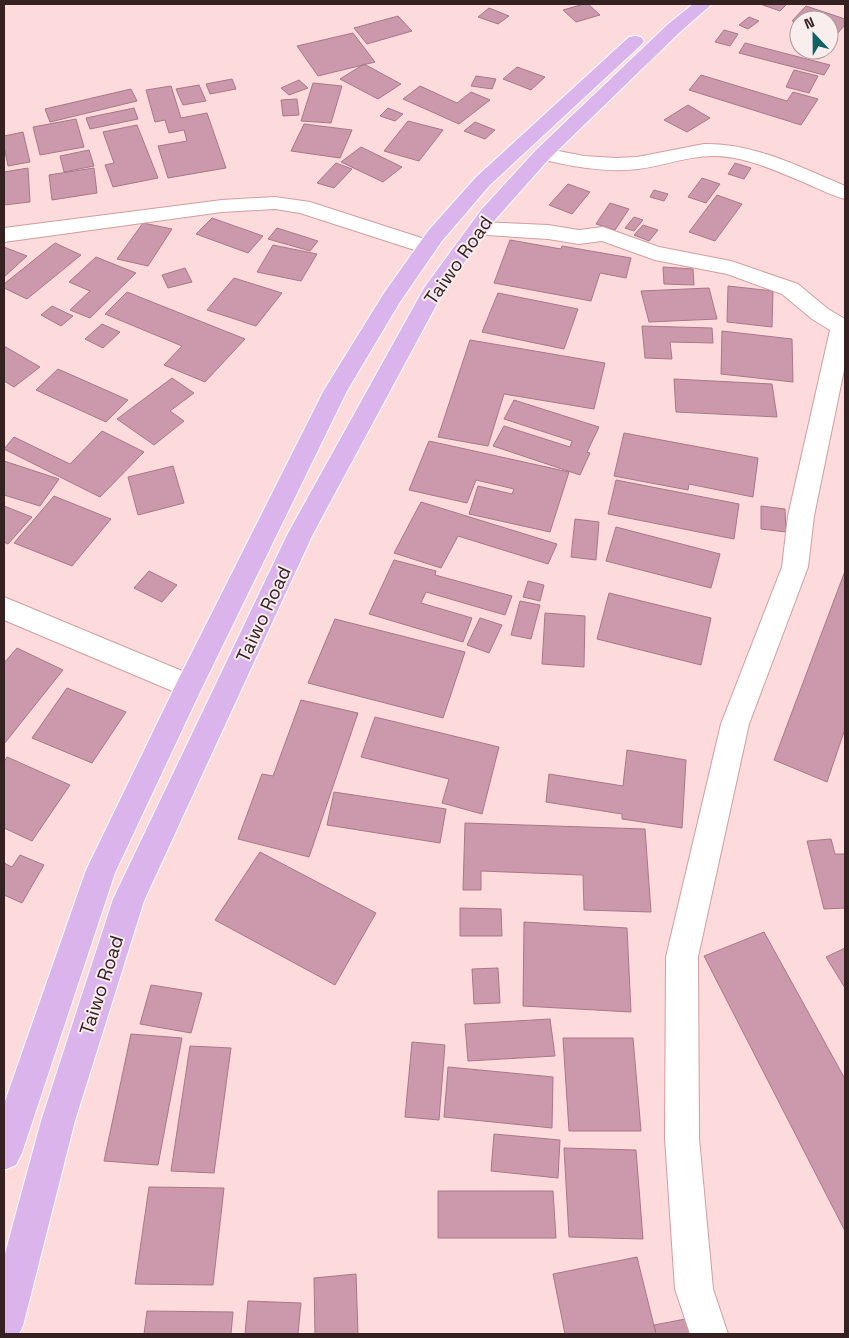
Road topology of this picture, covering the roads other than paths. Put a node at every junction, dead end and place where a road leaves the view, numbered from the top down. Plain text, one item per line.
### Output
1 (678, 4) edge
2 (702, 4) edge
3 (543, 154) junction
4 (845, 193) edge
5 (478, 229) junction
6 (4, 235) edge
7 (427, 247) junction
8 (844, 328) edge
9 (4, 608) edge
10 (189, 686) junction
11 (4, 1153) edge
12 (4, 1326) edge
13 (709, 1334) edge

1 - 7 main road, Taiwo Road
2 - 3 main road, Taiwo Road
3 - 4 street
3 - 5 main road, Taiwo Road
5 - 8 street
5 - 12 main road, Taiwo Road
6 - 7 street
7 - 10 main road, Taiwo Road
8 - 13 street
9 - 10 street
10 - 11 main road, Taiwo Road

